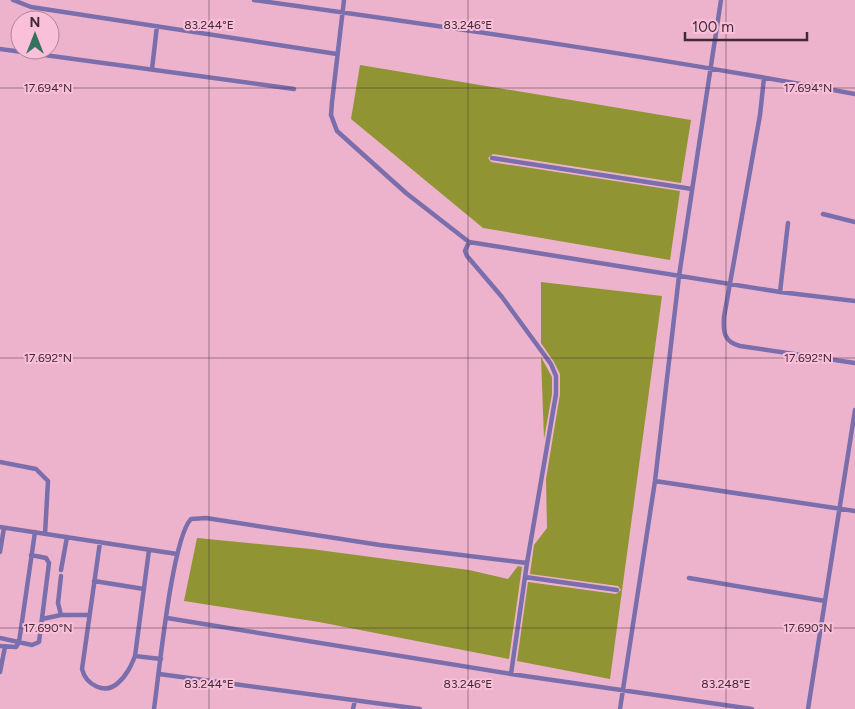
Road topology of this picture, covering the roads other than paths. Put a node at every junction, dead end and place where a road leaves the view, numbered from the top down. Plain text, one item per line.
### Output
1 (13, 0) edge
2 (254, 0) edge
3 (344, 0) edge
4 (721, 0) edge
5 (342, 12) junction
6 (157, 26) junction
7 (0, 49) edge
8 (337, 54) junction
9 (711, 67) junction
10 (152, 70) junction
11 (764, 78) junction
12 (294, 89) dead end
13 (855, 94) edge
14 (492, 158) dead end
15 (692, 189) junction
16 (824, 214) dead end
17 (855, 222) edge
18 (788, 224) dead end
19 (469, 242) junction
20 (679, 276) junction
21 (730, 284) junction
22 (780, 292) junction
23 (855, 301) edge
24 (855, 363) edge
25 (855, 410) edge
26 (0, 462) edge
27 (655, 481) junction
28 (839, 509) junction
29 (855, 511) edge
30 (2, 527) edge
31 (35, 532) junction
32 (45, 534) junction
33 (67, 537) junction
34 (100, 542) junction
35 (149, 550) junction
36 (0, 552) edge
37 (177, 554) junction
38 (31, 555) junction
39 (527, 563) junction
40 (62, 570) dead end
41 (61, 576) dead end
42 (526, 577) junction
43 (690, 578) dead end
44 (94, 581) junction
45 (144, 589) junction
46 (617, 590) dead end
47 (824, 601) junction
48 (62, 615) junction
49 (89, 615) junction
50 (167, 618) junction
51 (42, 619) junction
52 (0, 638) edge
53 (19, 642) junction
54 (2, 646) edge
55 (135, 656) junction
56 (161, 659) junction
57 (0, 672) edge
58 (159, 674) junction
59 (511, 674) junction
60 (623, 691) junction
61 (355, 700) junction
62 (154, 709) edge
63 (353, 709) edge
64 (420, 709) edge
65 (620, 709) edge
66 (752, 709) edge
67 (808, 709) edge

1 - 6 lane
2 - 5 lane
3 - 5 lane
4 - 9 lane
5 - 8 lane
5 - 9 lane
6 - 8 lane
6 - 10 lane
7 - 10 lane
8 - 19 lane
9 - 11 lane
9 - 15 lane
10 - 12 lane
11 - 13 lane
11 - 21 lane
14 - 15 lane
15 - 20 lane
16 - 17 lane
18 - 22 lane
19 - 20 lane
19 - 39 lane
20 - 21 lane
20 - 27 lane
21 - 22 lane
21 - 24 lane
22 - 23 lane
25 - 28 lane
26 - 32 lane
27 - 28 lane
27 - 60 lane
28 - 29 lane
28 - 47 lane
30 - 31 lane
30 - 36 lane
31 - 32 lane
31 - 38 lane
32 - 33 lane
33 - 34 lane
33 - 40 lane
34 - 35 lane
34 - 44 lane
35 - 37 lane
35 - 45 lane
37 - 39 lane
37 - 50 lane
38 - 51 lane
38 - 53 lane
39 - 42 lane
41 - 48 lane
42 - 46 lane
42 - 59 lane
43 - 47 lane
44 - 45 lane
44 - 49 lane
45 - 55 lane
47 - 67 lane
48 - 49 lane
48 - 51 lane
49 - 55 lane
50 - 56 lane
50 - 59 lane
51 - 53 lane
52 - 53 lane
53 - 54 lane
54 - 57 lane
55 - 56 lane
56 - 58 lane
58 - 61 lane
58 - 62 lane
59 - 60 lane
60 - 65 lane
60 - 66 lane
61 - 63 lane
61 - 64 lane

